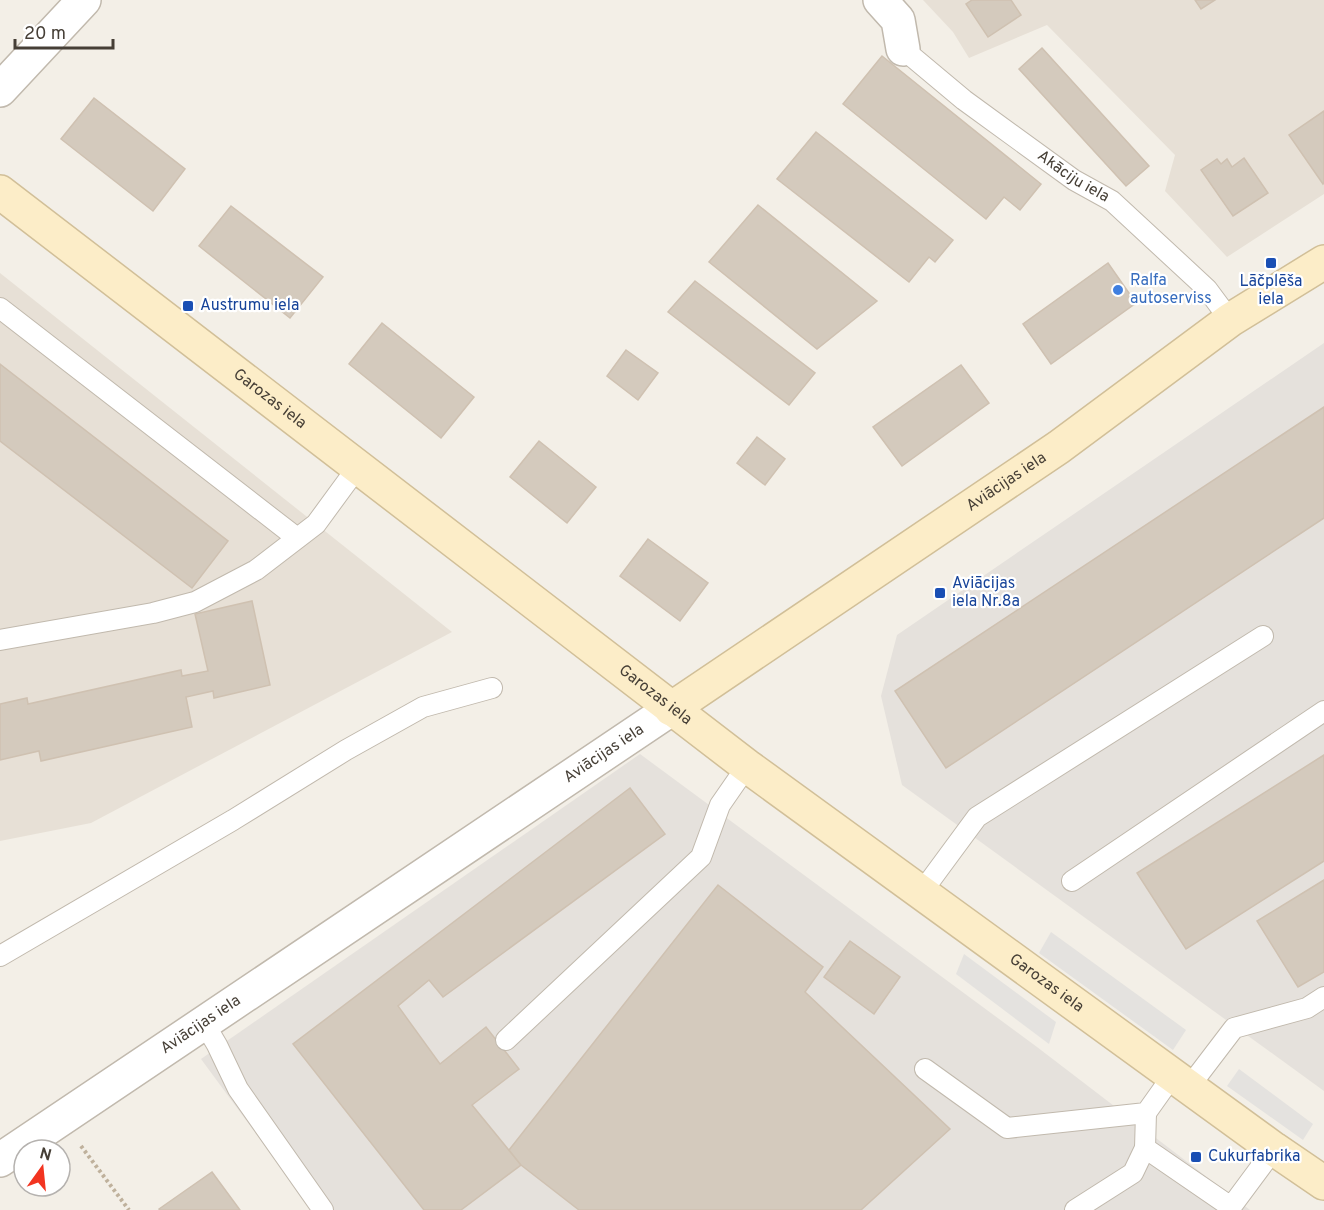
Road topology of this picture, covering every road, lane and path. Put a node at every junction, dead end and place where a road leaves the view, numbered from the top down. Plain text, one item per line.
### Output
1 (84, 0) edge
2 (880, 0) edge
3 (903, 49) joint
4 (0, 90) edge
5 (0, 192) edge
6 (1324, 262) edge
7 (0, 308) edge
8 (1230, 320) junction
9 (357, 468) junction
10 (297, 538) junction
11 (1263, 636) dead end
12 (0, 640) edge
13 (492, 688) dead end
14 (671, 709) junction
15 (1324, 711) edge
16 (747, 766) junction
17 (1072, 881) dead end
18 (921, 893) junction
19 (0, 956) edge
20 (1324, 997) edge
21 (204, 1023) junction
22 (506, 1040) dead end
23 (924, 1069) dead end
24 (1181, 1081) junction
25 (1146, 1113) junction
26 (62, 1119) junction
27 (1145, 1148) junction
28 (1274, 1149) junction
29 (0, 1160) edge
30 (1324, 1183) edge
31 (129, 1210) edge
32 (323, 1210) edge
33 (1075, 1210) edge

1 - 4 street
2 - 3 street
3 - 8 lane, Akāciju iela
5 - 9 main road, Garozas iela
6 - 8 main road, Aviācijas iela
7 - 10 lane
8 - 14 main road, Aviācijas iela
9 - 10 lane
9 - 14 main road, Garozas iela
10 - 12 lane
11 - 18 lane
13 - 19 lane
14 - 16 main road, Garozas iela
14 - 21 street, Aviācijas iela
15 - 17 lane
16 - 18 main road, Garozas iela
16 - 22 lane
18 - 24 main road, Garozas iela
20 - 24 lane
21 - 26 street, Aviācijas iela
21 - 32 lane
23 - 25 lane
24 - 25 lane
24 - 28 main road, Garozas iela
25 - 27 lane
26 - 29 street, Aviācijas iela
26 - 31 path
27 - 28 lane
27 - 33 lane
28 - 30 main road, Garozas iela

